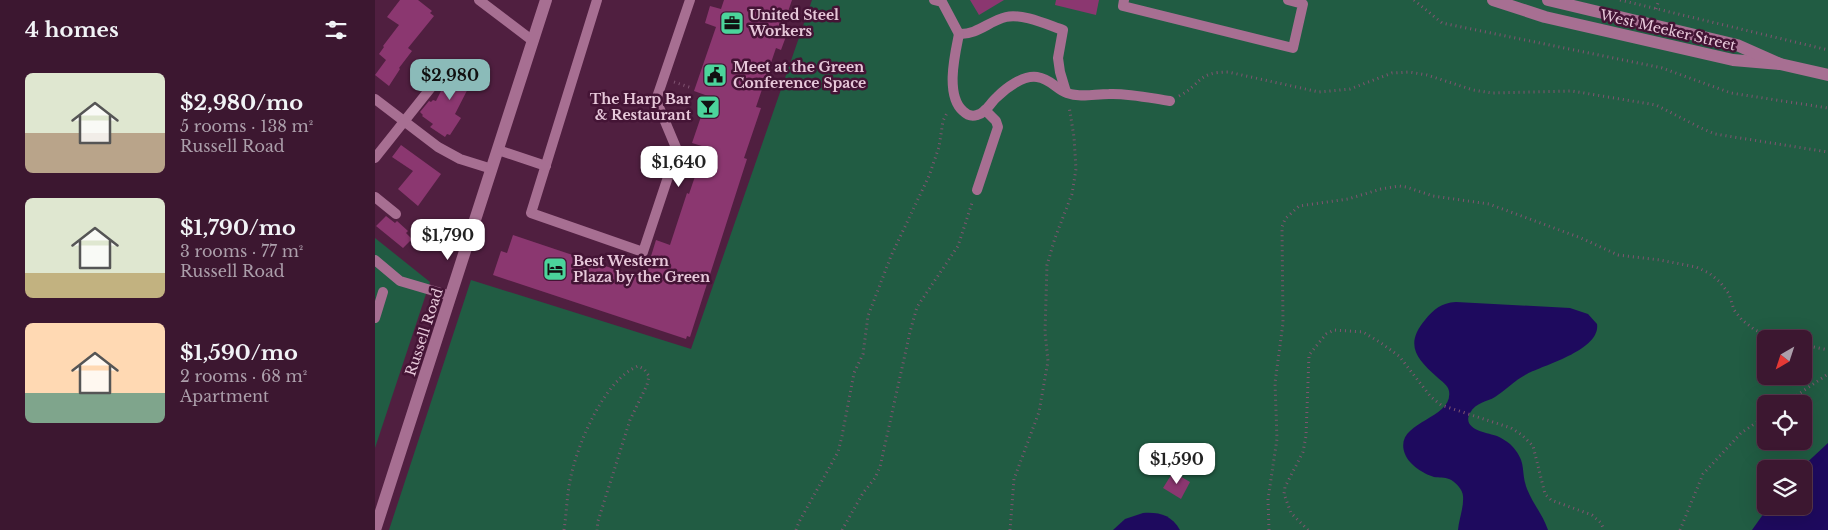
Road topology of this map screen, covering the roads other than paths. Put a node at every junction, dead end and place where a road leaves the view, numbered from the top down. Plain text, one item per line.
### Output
1 (479, 0) edge
2 (546, 0) edge
3 (597, 0) edge
4 (690, 0) edge
5 (934, 0) edge
6 (1124, 0) edge
7 (1288, 0) edge
8 (1493, 0) edge
9 (1548, 0) edge
10 (959, 34) junction
11 (533, 41) junction
12 (1780, 64) junction
13 (449, 65) dead end
14 (1828, 75) edge
15 (1066, 92) junction
16 (375, 99) edge
17 (1170, 101) road end
18 (985, 110) junction
19 (403, 122) junction
20 (498, 150) junction
21 (375, 158) edge
22 (545, 166) junction
23 (492, 169) junction
24 (977, 190) road end
25 (375, 197) edge
26 (396, 214) dead end
27 (375, 260) edge
28 (383, 292) dead end
29 (451, 296) junction
30 (375, 318) edge
31 (375, 530) edge

1 - 11 lane
2 - 11 main road, Russell Road
3 - 22 lane
4 - 22 lane
5 - 10 lane
6 - 7 lane
8 - 12 main road, West Meeker Street
9 - 12 main road, West Meeker Street
10 - 15 lane
10 - 18 lane
11 - 20 main road, Russell Road
12 - 14 main road, West Meeker Street
13 - 19 lane
15 - 17 lane
15 - 18 lane
16 - 19 lane
18 - 24 lane
19 - 21 lane
19 - 23 lane
20 - 22 lane
20 - 23 main road, Russell Road
23 - 29 main road, Russell Road
25 - 26 lane
27 - 29 lane
28 - 30 lane
29 - 31 main road, Russell Road

